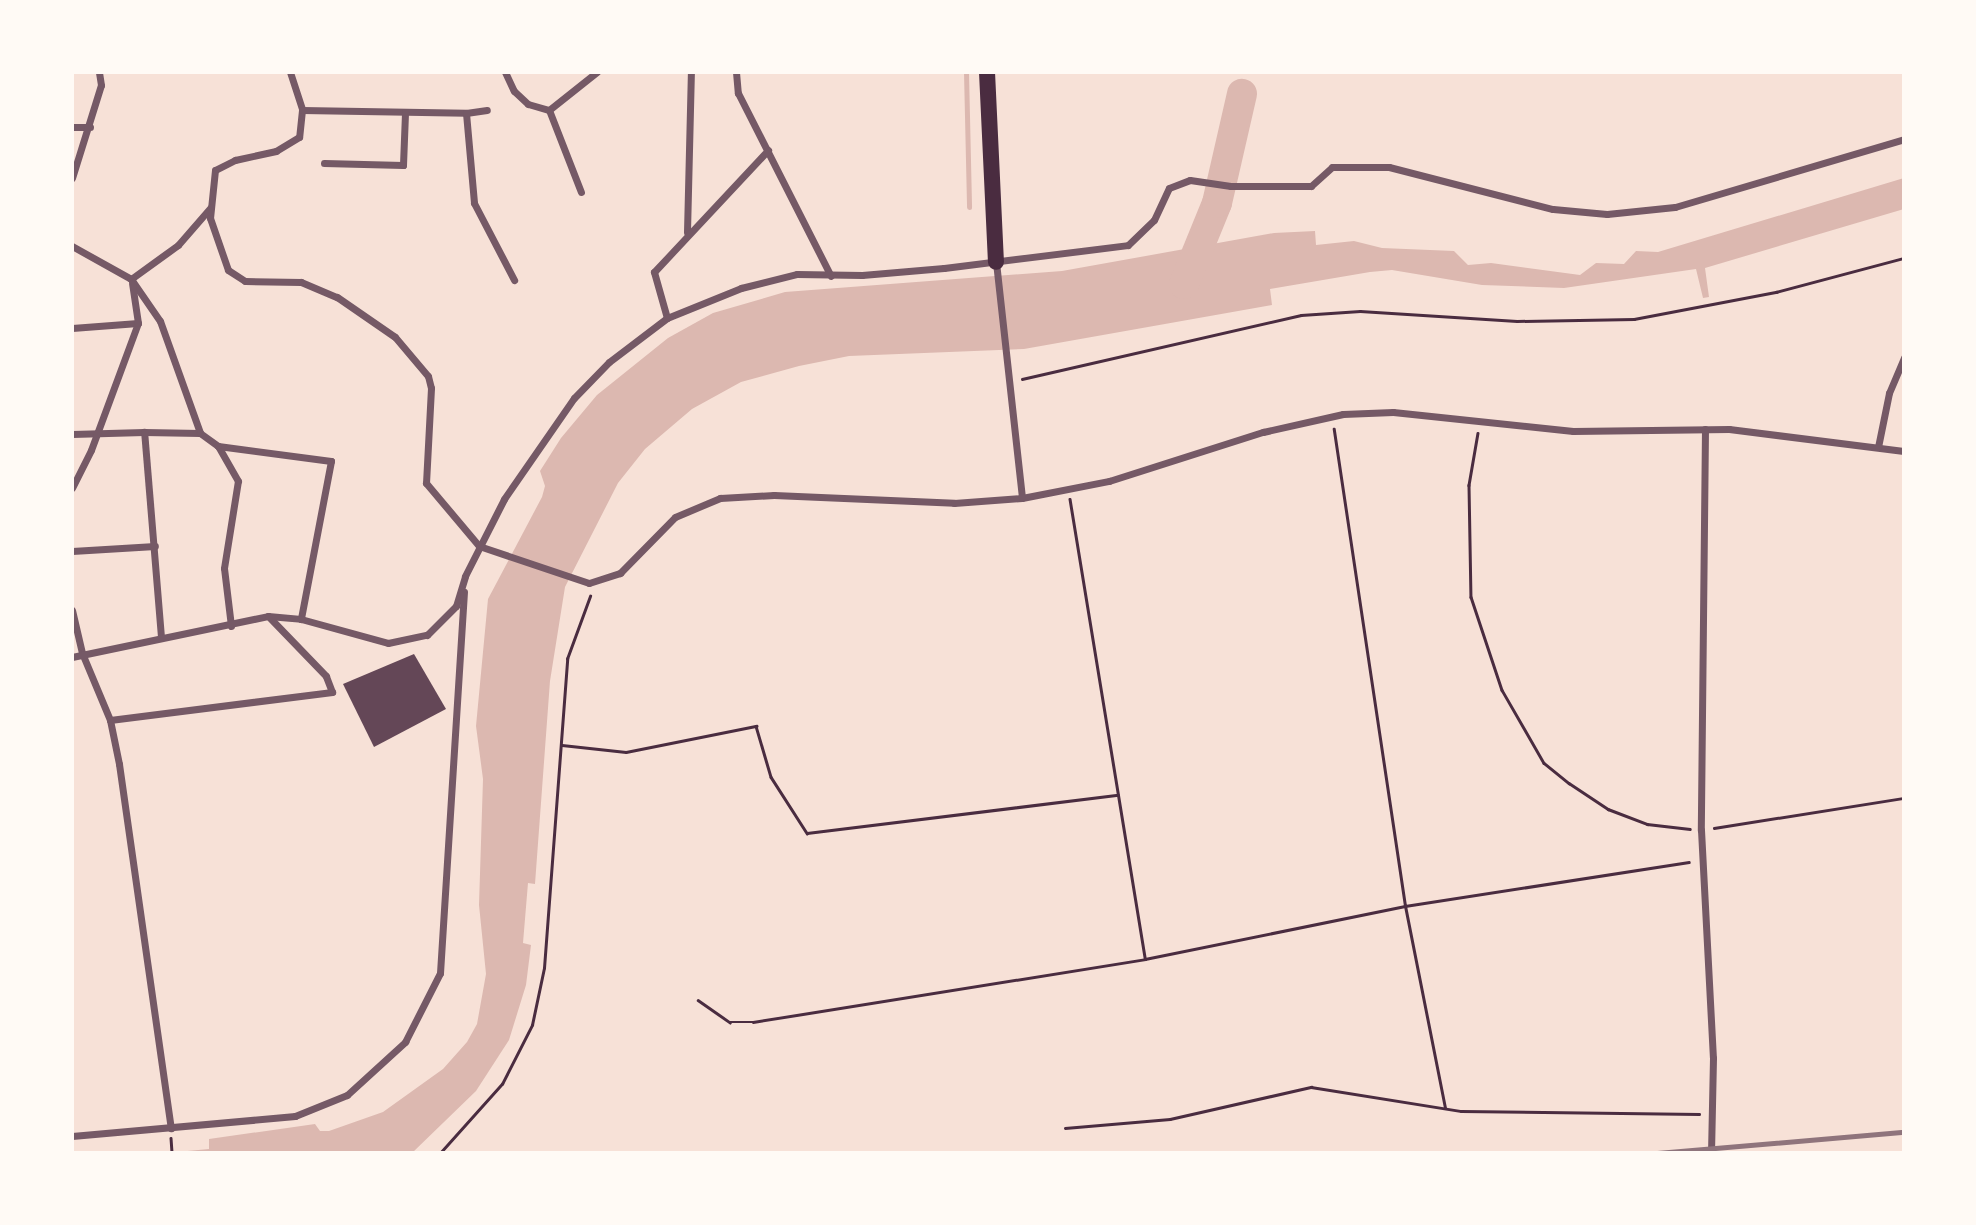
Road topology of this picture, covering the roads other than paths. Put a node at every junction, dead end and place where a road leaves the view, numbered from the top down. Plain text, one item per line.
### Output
1 (99, 72) edge
2 (290, 72) edge
3 (505, 72) edge
4 (597, 72) edge
5 (691, 72) edge
6 (736, 72) edge
7 (987, 72) edge
8 (302, 110) junction
9 (487, 110) dead end
10 (550, 110) junction
11 (405, 112) junction
12 (466, 113) junction
13 (72, 127) edge
14 (90, 127) junction
15 (1904, 139) edge
16 (768, 150) junction
17 (324, 163) dead end
18 (72, 178) edge
19 (581, 192) dead end
20 (211, 207) junction
21 (687, 232) junction
22 (72, 246) edge
23 (996, 262) junction
24 (831, 276) junction
25 (131, 279) junction
26 (514, 280) dead end
27 (667, 318) junction
28 (138, 323) junction
29 (72, 328) edge
30 (1904, 357) edge
31 (1705, 429) junction
32 (97, 432) junction
33 (144, 432) junction
34 (201, 433) junction
35 (72, 434) edge
36 (218, 446) junction
37 (1878, 447) junction
38 (1904, 451) edge
39 (72, 488) edge
40 (1022, 498) junction
41 (155, 546) junction
42 (480, 546) junction
43 (72, 551) edge
44 (465, 576) junction
45 (72, 610) edge
46 (268, 617) junction
47 (301, 619) junction
48 (231, 626) junction
49 (161, 637) junction
50 (82, 653) junction
51 (72, 657) edge
52 (110, 720) junction
53 (171, 1132) junction
54 (72, 1136) edge
55 (1711, 1153) edge

1 - 14 street
2 - 8 street
3 - 10 street
4 - 10 street
5 - 21 street
6 - 16 street
7 - 23 highway
8 - 11 street
8 - 20 street
9 - 12 street
10 - 19 street
11 - 12 street
11 - 17 street
12 - 26 street
13 - 14 street
14 - 18 street
15 - 23 street
16 - 21 street
16 - 24 street
20 - 25 street
20 - 42 street
21 - 27 street
22 - 25 street
23 - 24 street
23 - 40 street
24 - 27 street
25 - 28 street
25 - 34 street
27 - 42 street
28 - 29 street
28 - 32 street
30 - 37 street
31 - 37 street
31 - 40 street
31 - 55 street
32 - 33 street
32 - 35 street
32 - 39 street
33 - 34 street
33 - 41 street
34 - 36 street
36 - 47 street
36 - 48 street
37 - 38 street
40 - 42 street
41 - 43 street
41 - 49 street
42 - 44 street
44 - 47 street
44 - 53 street
45 - 50 street
46 - 47 street
46 - 48 street
46 - 52 street
48 - 49 street
49 - 50 street
50 - 51 street
50 - 52 street
52 - 53 street
53 - 54 street

